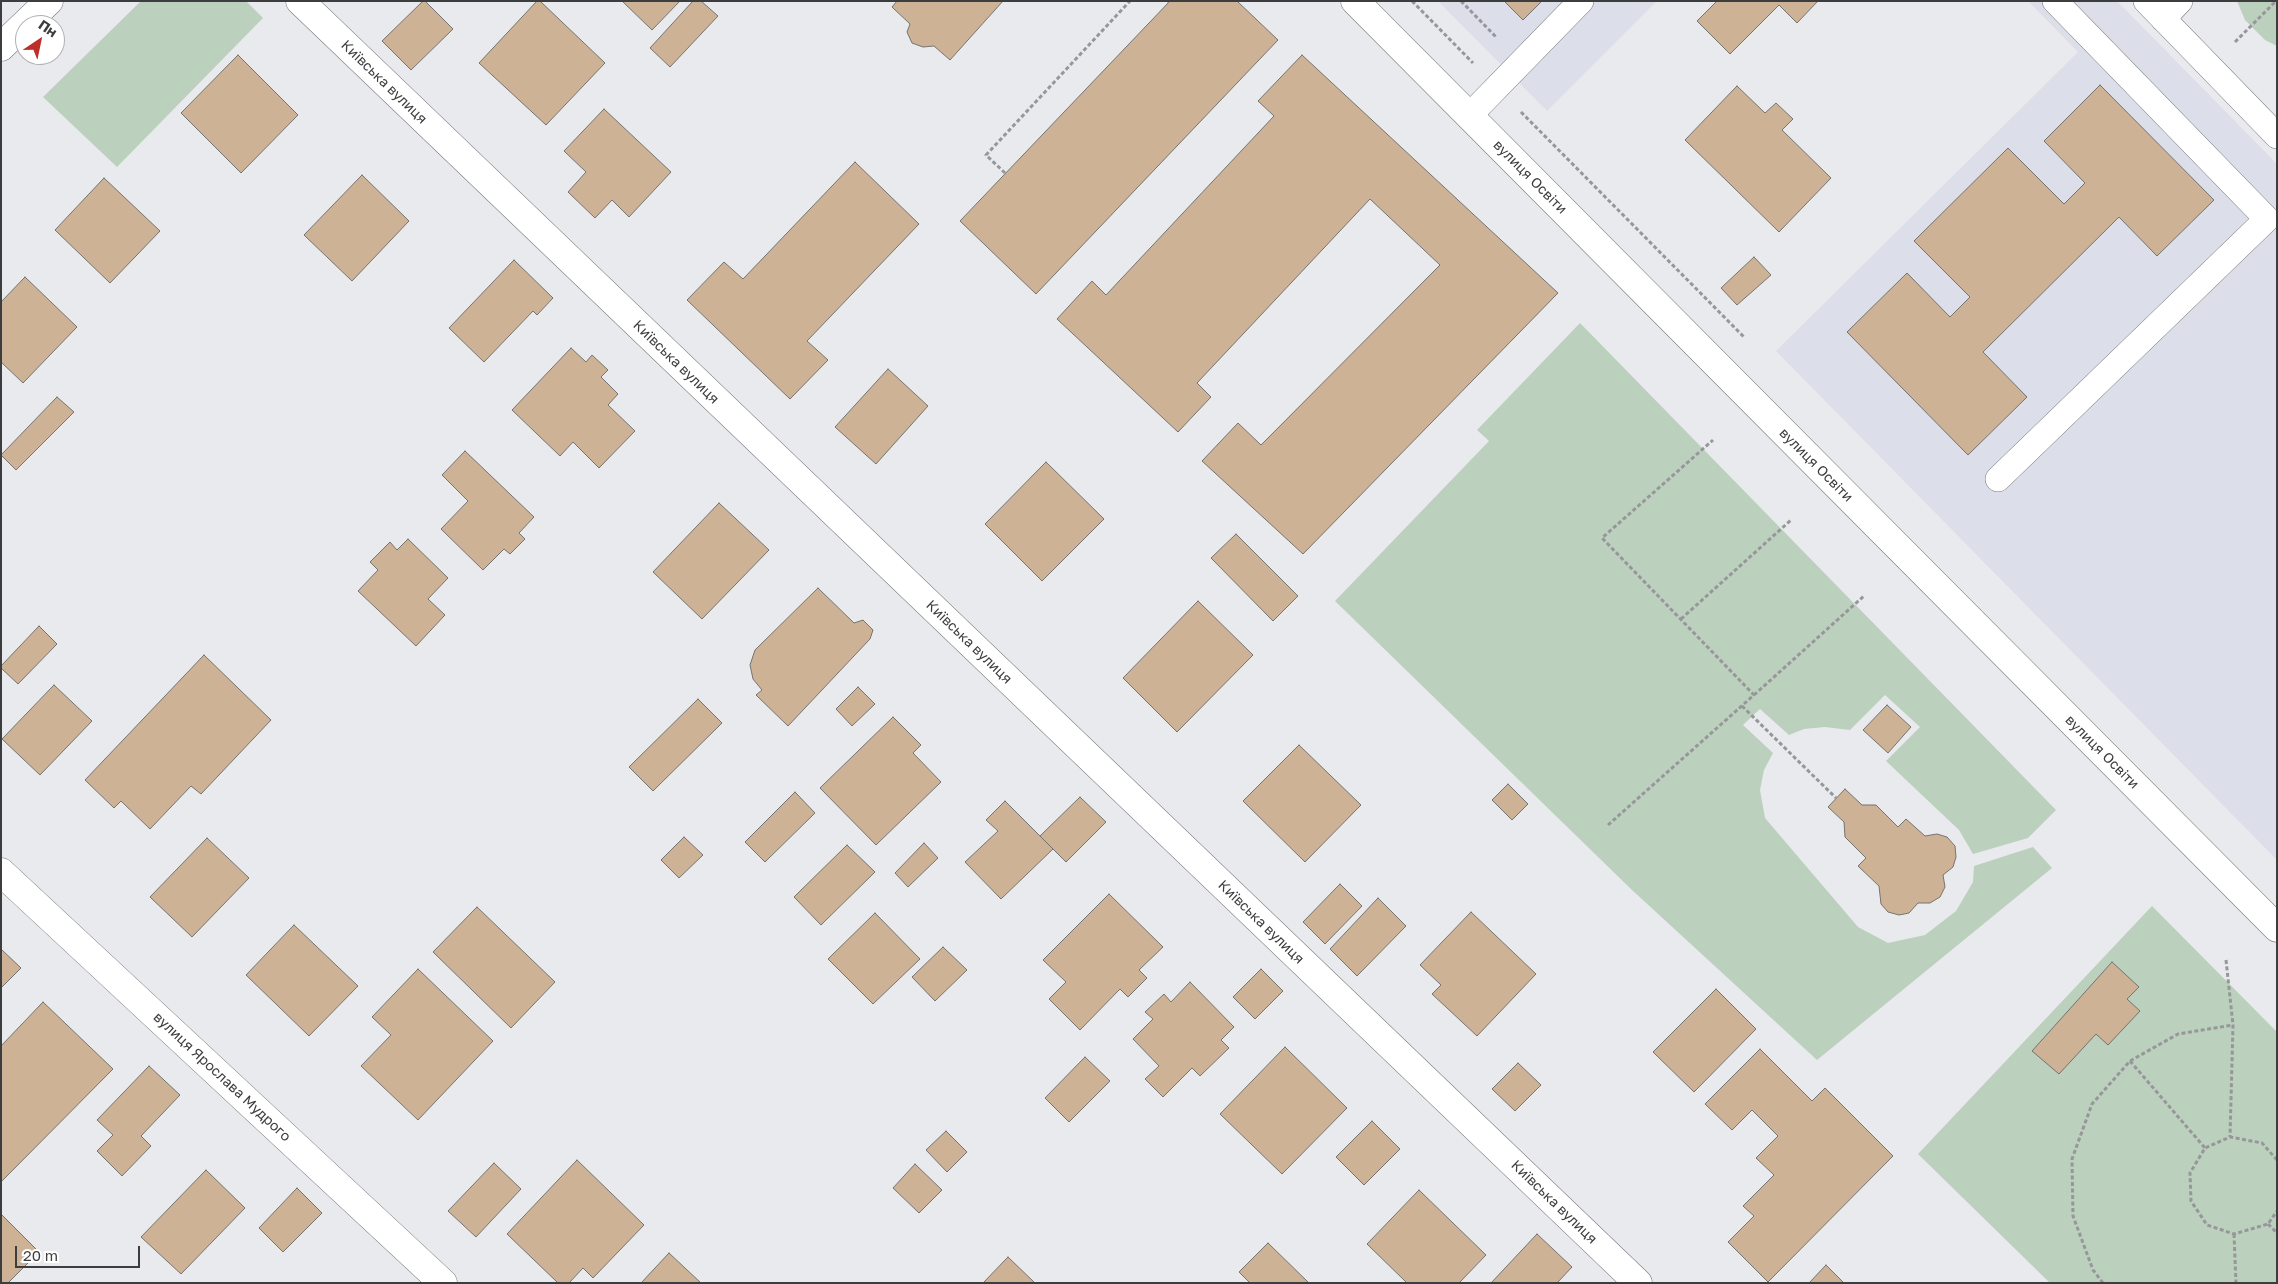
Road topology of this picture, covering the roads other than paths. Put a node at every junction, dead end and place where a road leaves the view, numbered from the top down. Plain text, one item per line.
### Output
1 (49, 1) edge
2 (300, 1) edge
3 (1355, 1) edge
4 (1581, 1) edge
5 (2055, 1) edge
6 (2180, 1) edge
7 (2154, 10) edge
8 (1, 48) edge
9 (1469, 116) junction
10 (2274, 127) edge
11 (1998, 479) dead end
12 (1, 872) edge
13 (2277, 928) edge
14 (443, 1283) edge
15 (1638, 1283) edge

1 - 8 street
2 - 15 street, Київська вулиця
3 - 9 street, вулиця Освіти
4 - 9 lane
5 - 11 lane
6 - 7 lane
7 - 10 lane
9 - 13 street, вулиця Освіти
12 - 14 street, вулиця Ярослава Мудрого

